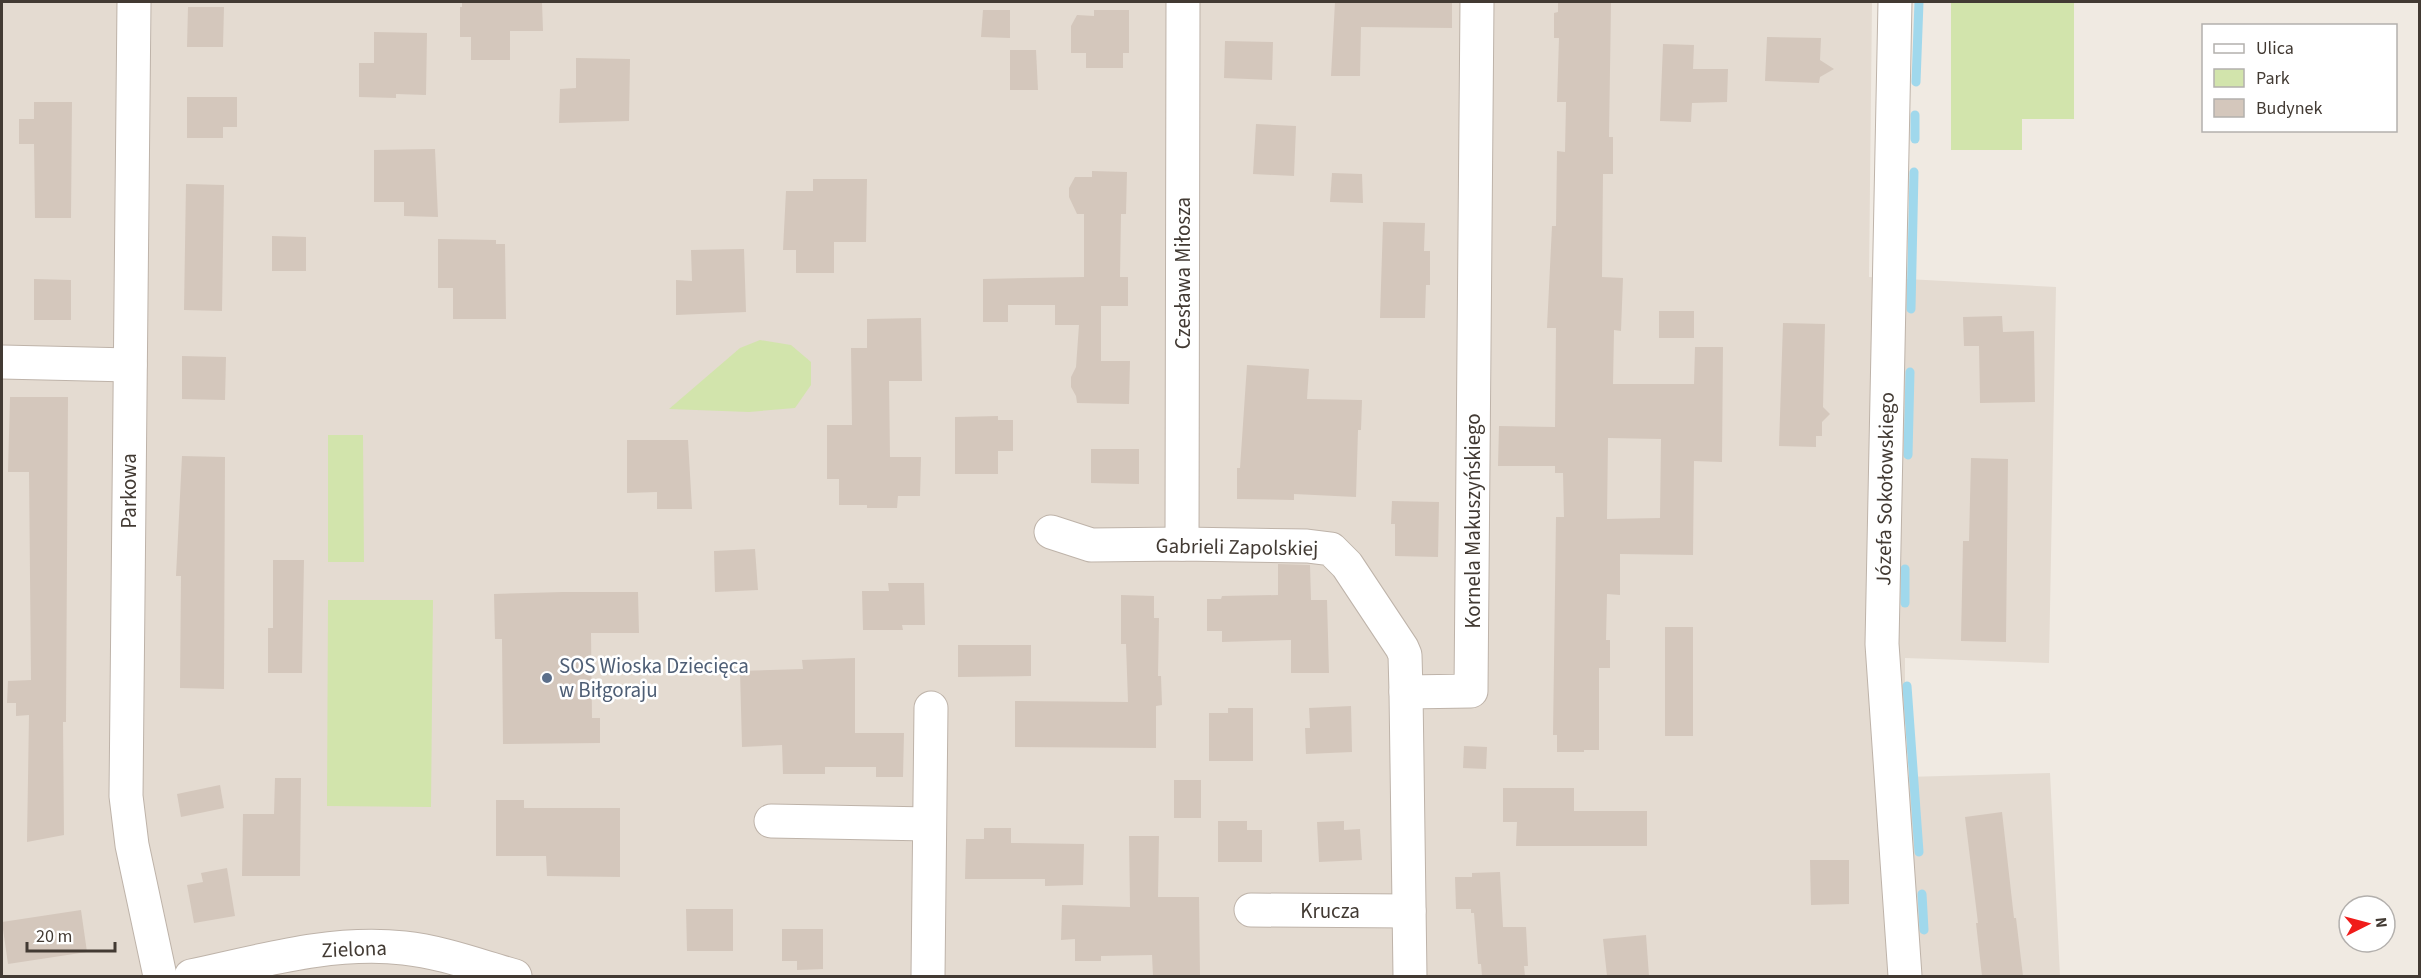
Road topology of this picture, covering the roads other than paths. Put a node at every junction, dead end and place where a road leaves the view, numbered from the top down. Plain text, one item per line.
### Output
1 (134, 2) edge
2 (1183, 2) edge
3 (1477, 2) edge
4 (1895, 2) edge
5 (2, 362) edge
6 (130, 365) junction
7 (1051, 532) dead end
8 (1182, 544) junction
9 (1406, 692) junction
10 (931, 708) dead end
11 (771, 821) dead end
12 (929, 824) junction
13 (1251, 910) dead end
14 (1409, 911) junction
15 (160, 976) edge
16 (191, 976) edge
17 (515, 976) edge
18 (928, 976) edge
19 (1410, 976) edge
20 (1905, 976) edge

1 - 6 street, Parkowa
2 - 8 street, Czesława Miłosza
3 - 9 street, Kornela Makuszyńskiego
4 - 20 street, Józefa Sokołowskiego
5 - 6 street
6 - 15 street, Parkowa
7 - 8 street, Gabrieli Zapolskiej
8 - 9 street, Gabrieli Zapolskiej
9 - 14 street
10 - 12 street
11 - 12 street
12 - 18 street
13 - 14 street, Krucza
14 - 19 street
16 - 17 street, Zielona

